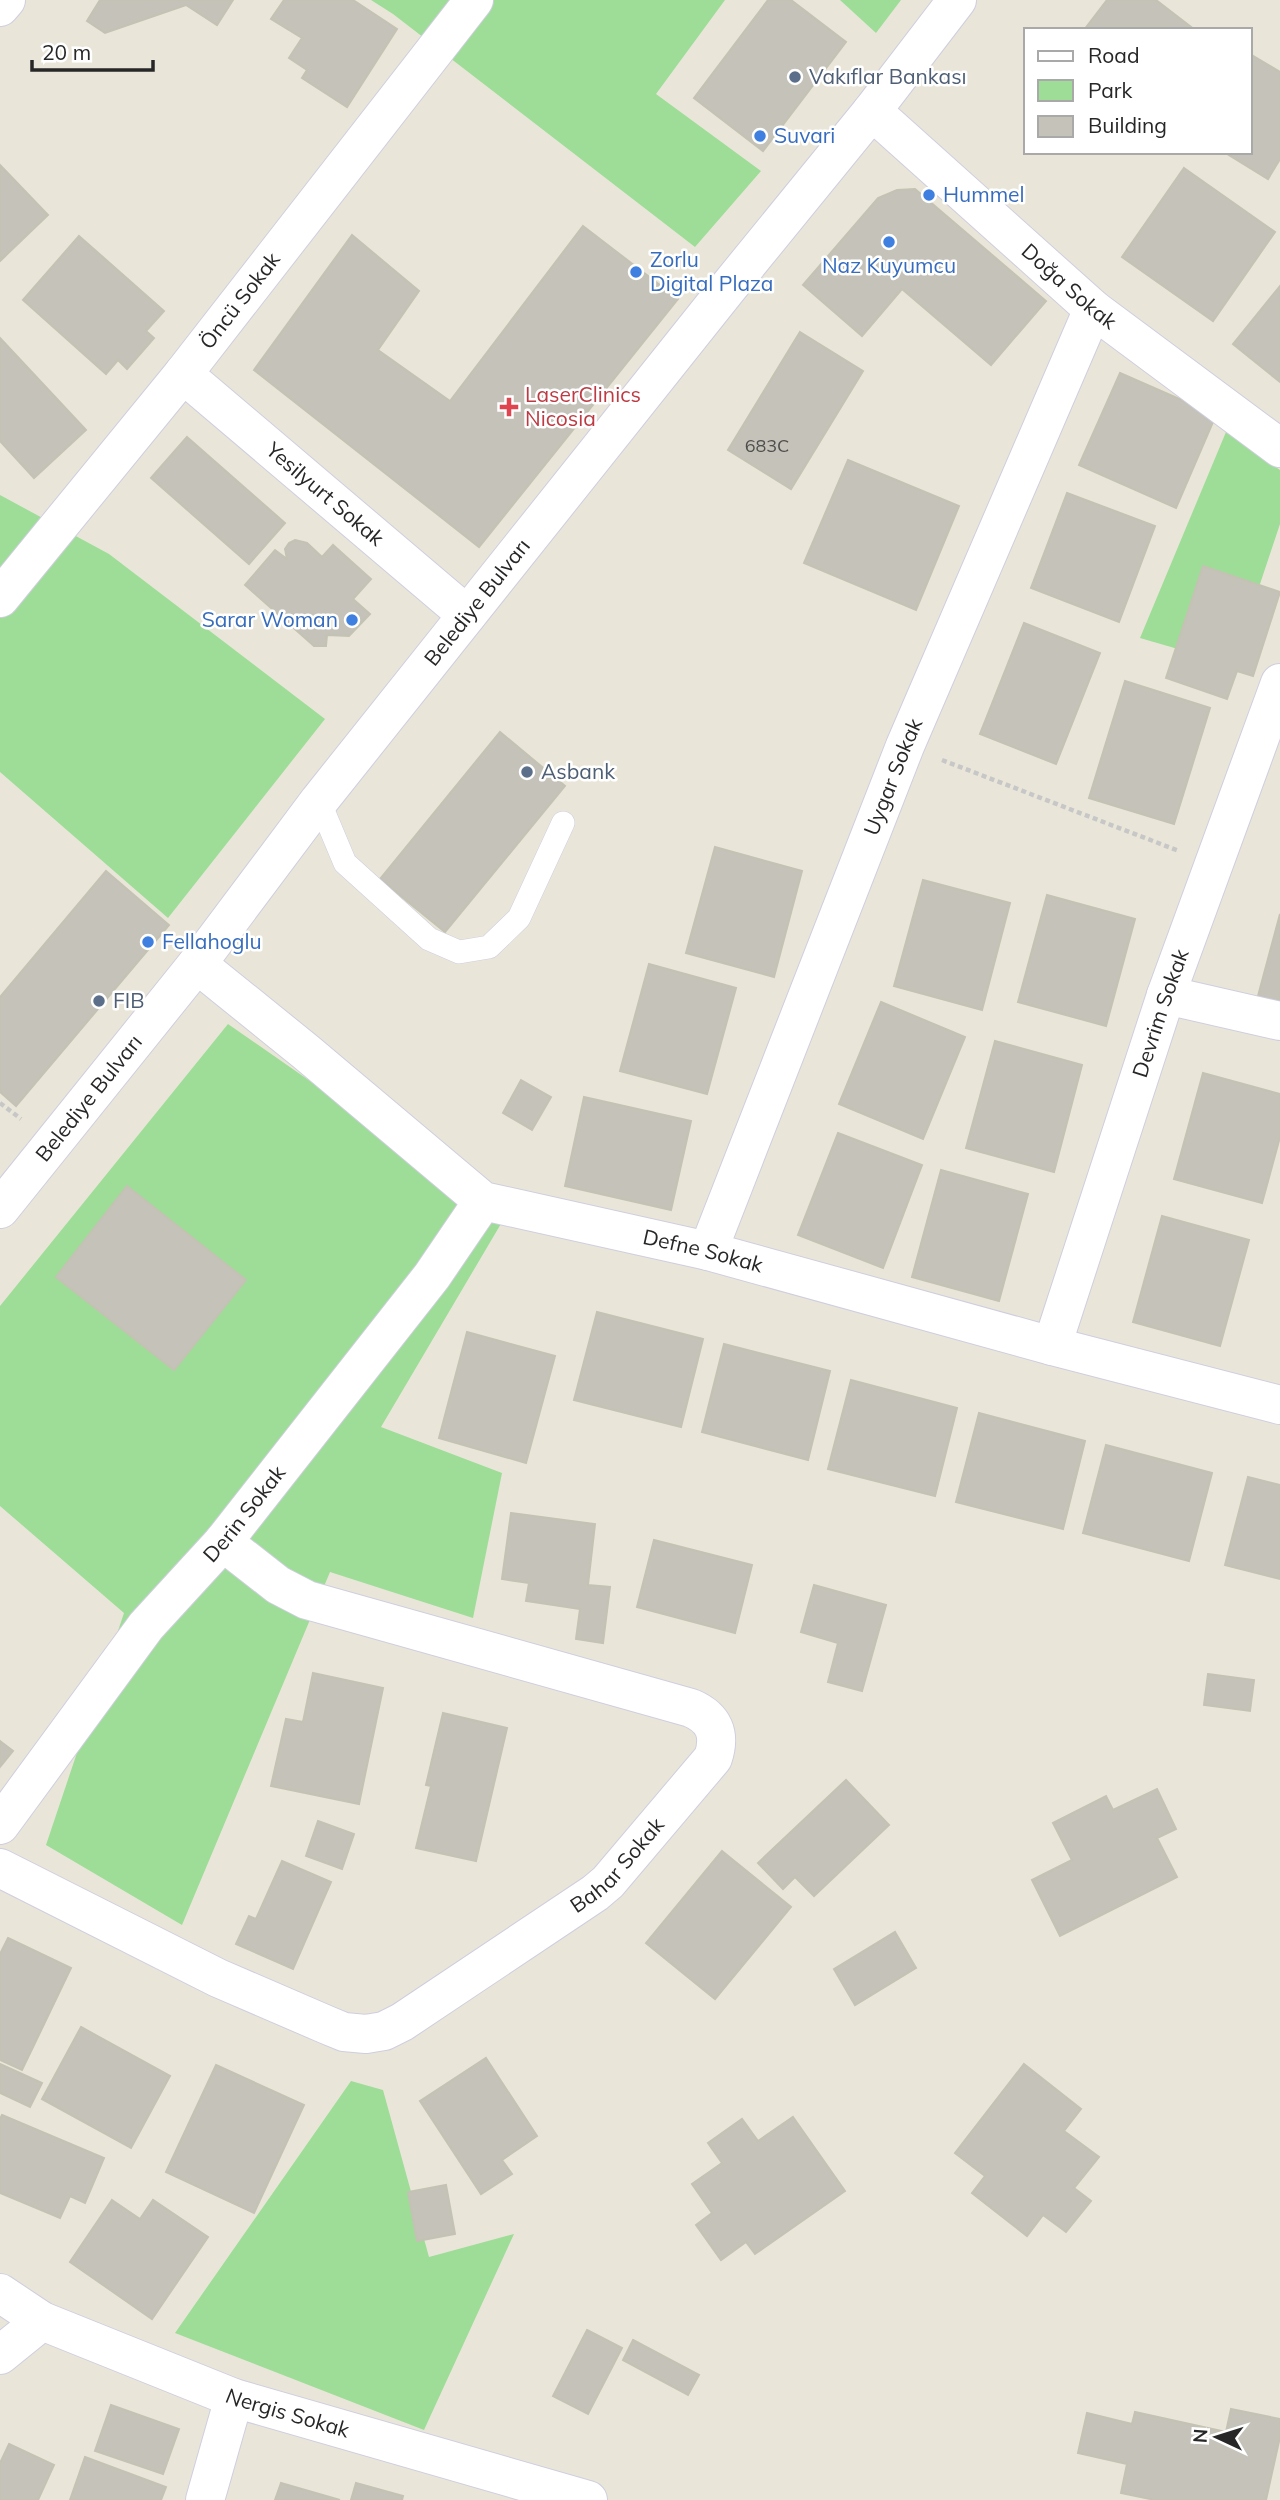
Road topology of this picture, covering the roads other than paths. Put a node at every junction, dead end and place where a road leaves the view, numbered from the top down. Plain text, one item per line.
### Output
1 (6, 0) edge
2 (474, 0) edge
3 (957, 0) edge
4 (0, 7) edge
5 (872, 111) junction
6 (1093, 309) junction
7 (183, 374) junction
8 (1280, 448) edge
9 (0, 598) edge
10 (467, 615) junction
11 (1280, 683) edge
12 (319, 801) junction
13 (563, 823) dead end
14 (197, 964) junction
15 (1166, 995) junction
16 (1280, 1021) edge
17 (483, 1201) junction
18 (0, 1209) edge
19 (708, 1251) junction
20 (1052, 1346) junction
21 (1280, 1405) edge
22 (223, 1542) junction
23 (0, 1825) edge
24 (0, 1868) edge
25 (0, 2292) edge
26 (42, 2321) junction
27 (0, 2354) edge
28 (234, 2398) junction
29 (205, 2500) edge
30 (588, 2500) edge

1 - 4 street
2 - 7 street, Öncü Sokak
3 - 5 street, Belediye Bulvarı
5 - 6 street, Doğa Sokak
5 - 10 street, Belediye Bulvarı
6 - 8 street, Doğa Sokak
6 - 19 street, Uygar Sokak
7 - 9 street, Öncü Sokak
7 - 10 street, Yesilyurt Sokak
10 - 12 street, Belediye Bulvarı
11 - 15 street, Devrim Sokak
12 - 13 lane
12 - 14 street, Belediye Bulvarı
14 - 17 street, Defne Sokak
14 - 18 street, Belediye Bulvarı
15 - 16 street
15 - 20 street, Devrim Sokak
17 - 19 street, Defne Sokak
17 - 22 street, Derin Sokak
19 - 20 street, Defne Sokak
20 - 21 street, Defne Sokak
22 - 23 street, Derin Sokak
22 - 24 street, Bahar Sokak
25 - 26 street, Nergis Sokak
26 - 27 street
26 - 28 street, Nergis Sokak
28 - 29 street
28 - 30 street, Nergis Sokak

